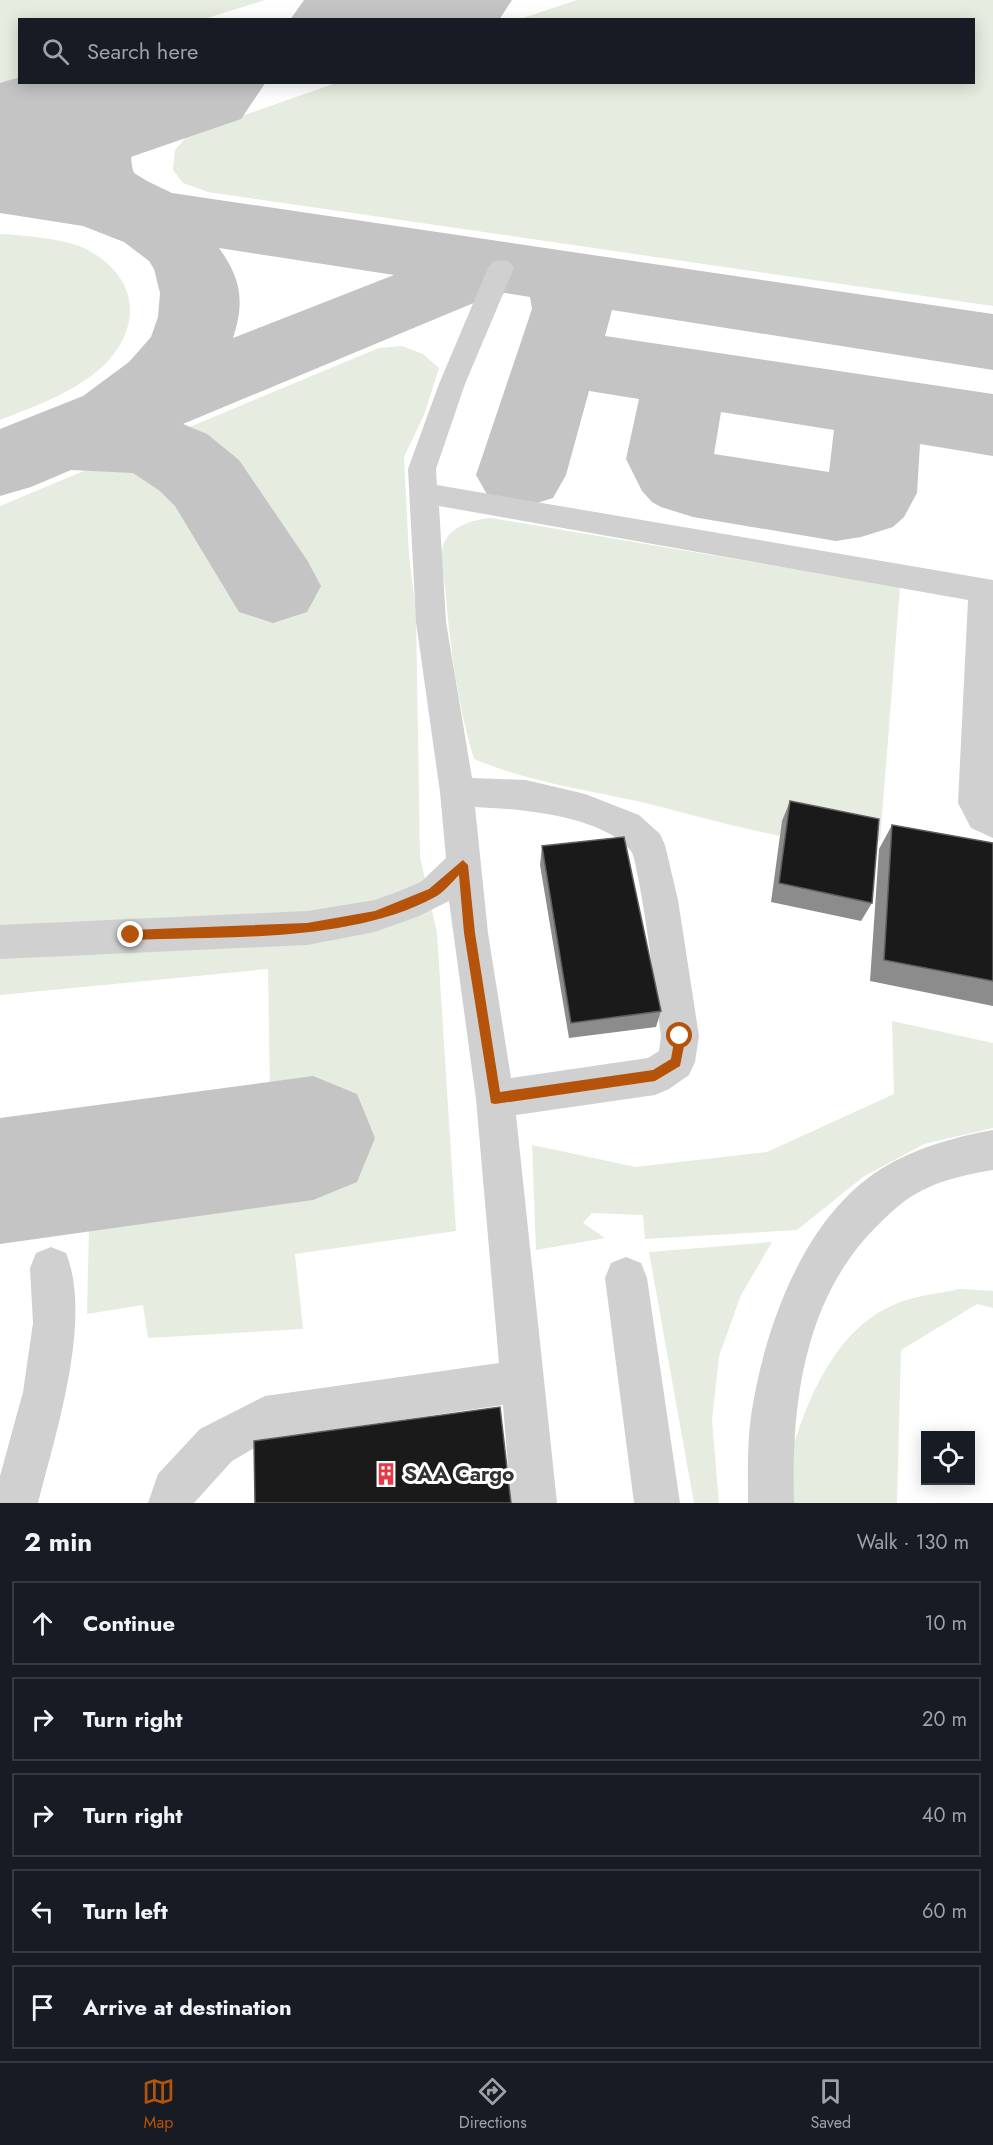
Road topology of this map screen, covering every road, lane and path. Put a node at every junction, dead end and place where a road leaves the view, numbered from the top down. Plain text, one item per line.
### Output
1 (501, 268) dead end
2 (423, 494) junction
3 (988, 591) edge
4 (457, 792) junction
5 (993, 824) edge
6 (463, 865) junction
7 (0, 942) edge
8 (495, 1099) junction
9 (993, 1150) edge
10 (51, 1268) dead end
11 (626, 1278) dead end
12 (522, 1381) junction
13 (15, 1503) edge
14 (171, 1503) edge
15 (534, 1503) edge
16 (657, 1503) edge
17 (771, 1503) edge

1 - 2 lane
2 - 3 lane
2 - 4 lane
3 - 5 lane
4 - 6 lane
4 - 8 lane
6 - 7 lane
6 - 8 lane
8 - 12 lane
9 - 17 lane
10 - 13 lane
11 - 16 lane
12 - 14 lane
12 - 15 lane

